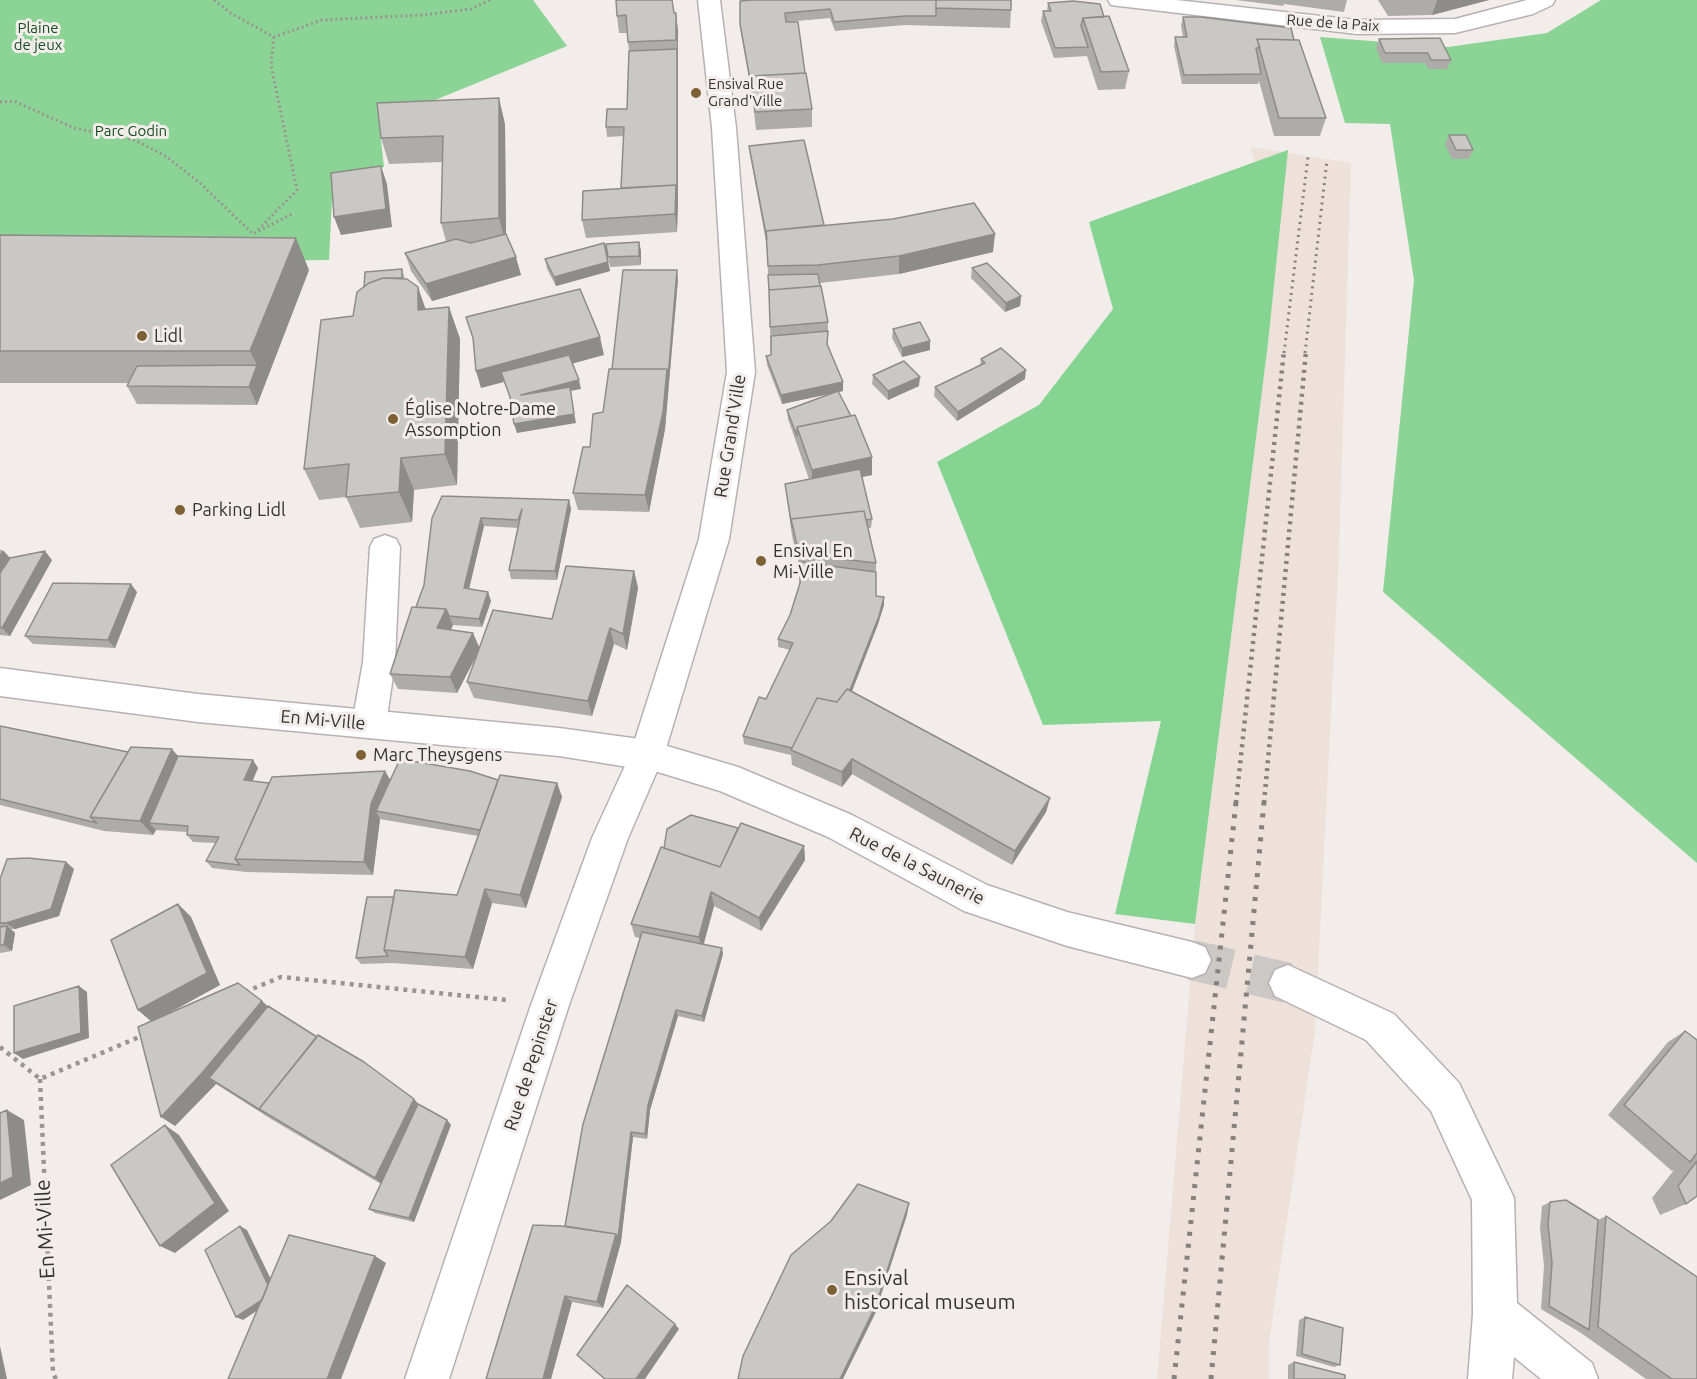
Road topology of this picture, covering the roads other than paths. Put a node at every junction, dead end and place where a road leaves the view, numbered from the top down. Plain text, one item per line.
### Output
1 (709, 0) edge
2 (1119, 0) edge
3 (1544, 0) edge
4 (385, 547) dead end
5 (0, 682) edge
6 (369, 724) junction
7 (647, 755) junction
8 (1192, 960) tunnel mouth
9 (1288, 983) tunnel mouth
10 (1495, 1314) junction
11 (427, 1379) edge
12 (1490, 1379) edge
13 (1576, 1379) edge

1 - 7 street, Rue Grand'Ville
2 - 3 street, Rue de la Paix
4 - 6 street
5 - 6 street, En Mi-Ville
6 - 7 street, En Mi-Ville
7 - 8 street, Rue de la Saunerie
7 - 11 street, Rue de Pepinster
9 - 10 street
10 - 12 street
10 - 13 street

